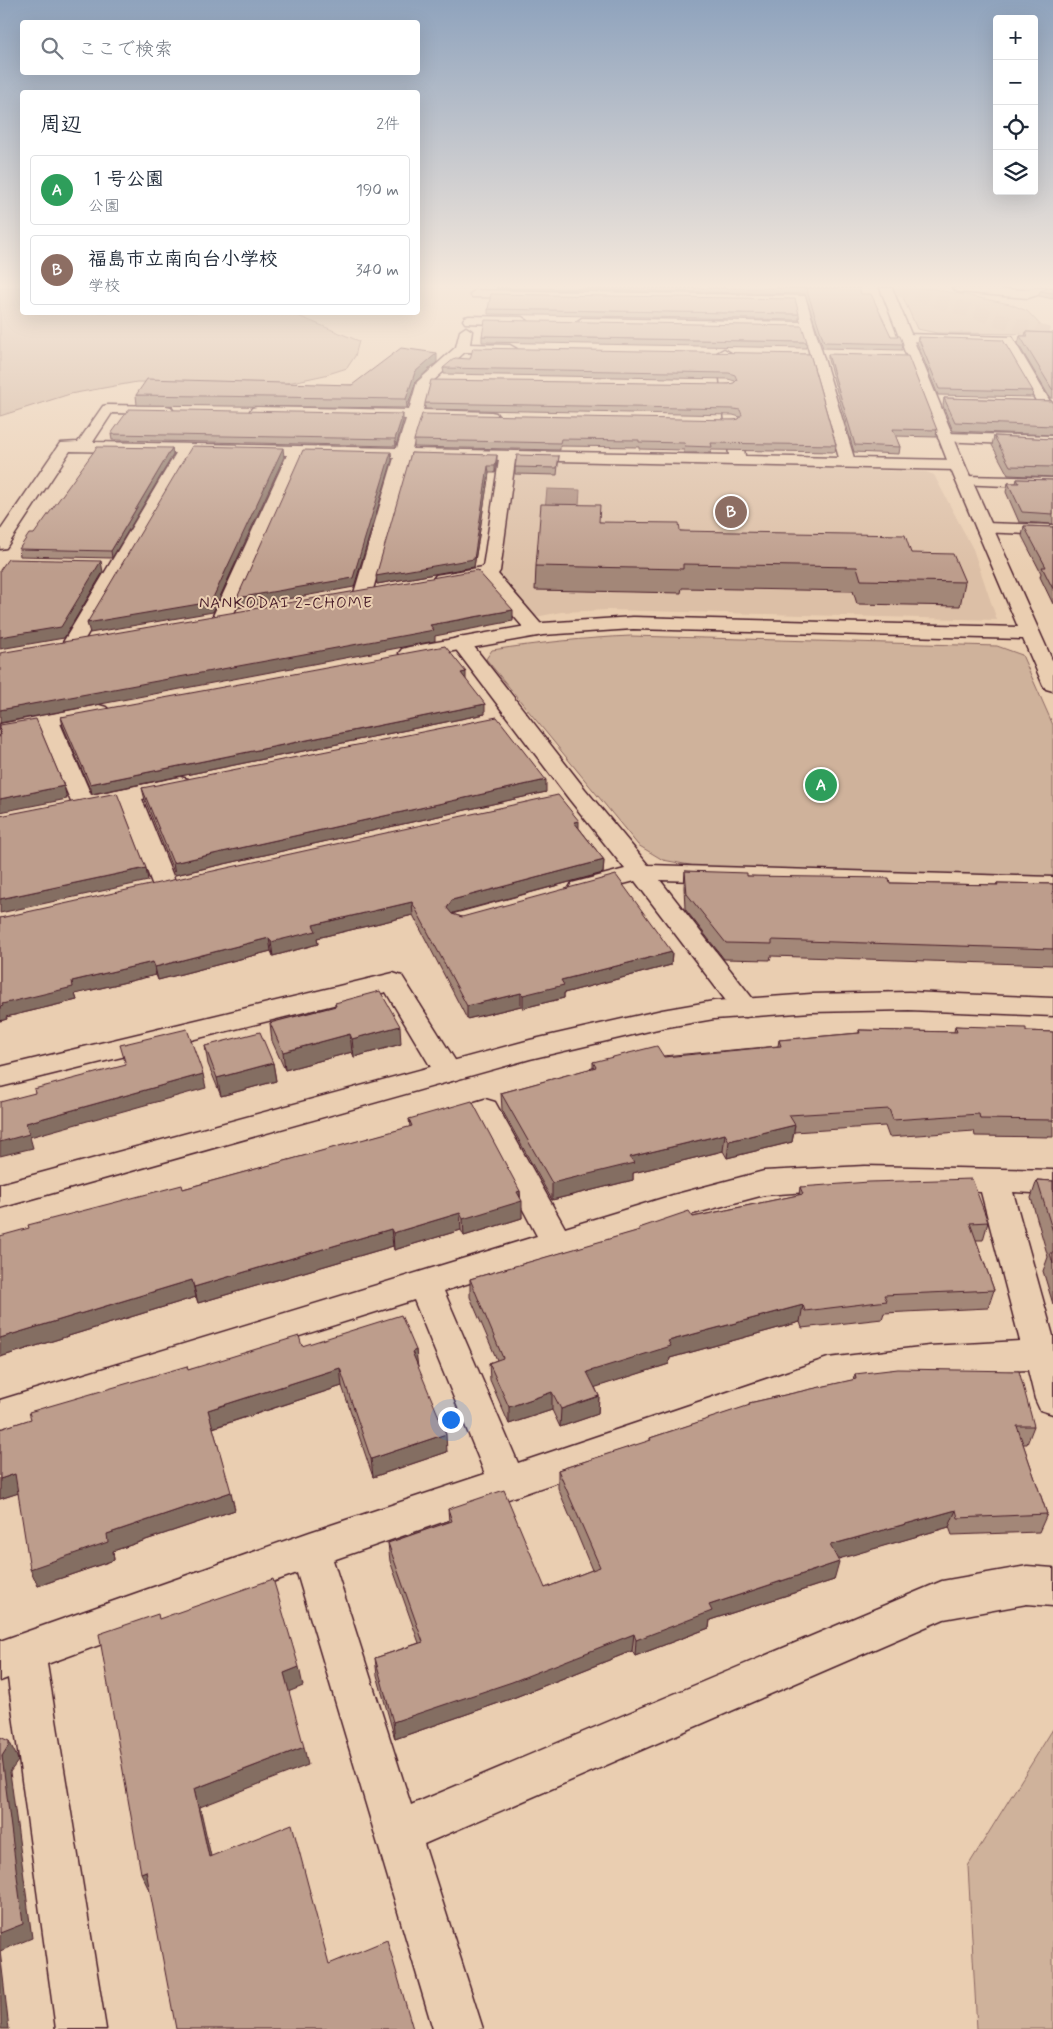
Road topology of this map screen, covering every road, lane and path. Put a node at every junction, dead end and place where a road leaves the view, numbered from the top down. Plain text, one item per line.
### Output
1 (424, 383) edge
2 (723, 383) edge
3 (829, 383) edge
4 (924, 383) edge
5 (1035, 383) edge
6 (931, 401) junction
7 (948, 401) edge
8 (1025, 403) edge
9 (1049, 404) edge
10 (178, 410) edge
11 (247, 411) edge
12 (415, 414) junction
13 (505, 416) edge
14 (713, 421) edge
15 (733, 421) junction
16 (946, 438) junction
17 (1053, 441) edge
18 (83, 446) junction
19 (187, 448) junction
20 (297, 451) junction
21 (404, 453) junction
22 (508, 455) junction
23 (738, 460) junction
24 (848, 463) junction
25 (957, 465) junction
26 (964, 481) junction
27 (1053, 483) edge
28 (985, 528) junction
29 (1053, 530) edge
30 (0, 544) edge
31 (98, 565) edge
32 (118, 566) junction
33 (486, 572) junction
34 (429, 582) edge
35 (382, 590) edge
36 (363, 593) junction
37 (344, 596) edge
38 (240, 615) edge
39 (222, 618) junction
40 (203, 621) edge
41 (536, 630) junction
42 (1030, 633) junction
43 (91, 641) edge
44 (461, 643) junction
45 (395, 656) edge
46 (1053, 685) edge
47 (116, 708) edge
48 (48, 720) junction
49 (0, 730) edge
50 (197, 781) edge
51 (129, 795) junction
52 (640, 872) junction
53 (1053, 884) edge
54 (165, 886) edge
55 (556, 895) edge
56 (1053, 1007) edge
57 (746, 1008) junction
58 (448, 1072) junction
59 (0, 1077) edge
60 (485, 1110) dead end
61 (994, 1181) junction
62 (1053, 1182) edge
63 (0, 1196) edge
64 (556, 1242) junction
65 (424, 1284) junction
66 (1047, 1354) edge
67 (1053, 1399) edge
68 (0, 1415) edge
69 (508, 1483) junction
70 (310, 1550) junction
71 (1053, 1587) edge
72 (12, 1657) edge
73 (397, 1833) junction
74 (81, 2029) edge
75 (458, 2029) edge

1 - 12 street
2 - 15 street
3 - 24 street
4 - 6 street
5 - 9 street
6 - 7 street
6 - 16 street
8 - 9 street
10 - 18 street
11 - 12 street
12 - 13 street
12 - 21 street
14 - 15 street
15 - 23 street
16 - 17 street
16 - 25 street
18 - 19 street
18 - 30 street
19 - 20 street
19 - 32 street
20 - 21 street
20 - 39 street
21 - 22 street
21 - 36 street
22 - 23 street
22 - 33 street
23 - 24 street
24 - 25 street
25 - 26 street
26 - 27 street
26 - 28 street
28 - 29 street
28 - 42 street
31 - 32 street
32 - 43 street
33 - 34 street
33 - 41 street
35 - 36 street
36 - 37 street
38 - 39 street
39 - 40 street
41 - 42 street
41 - 44 street
42 - 46 street
44 - 45 street
44 - 52 street
47 - 48 street
48 - 49 street
48 - 51 street
50 - 51 street
51 - 54 street
52 - 53 street
52 - 55 street
52 - 57 street
56 - 57 street
57 - 58 street
58 - 59 street
58 - 63 street
60 - 64 street
61 - 62 street
61 - 64 street
61 - 66 street
64 - 65 street
65 - 68 street
65 - 69 street
66 - 67 street
66 - 69 street
69 - 70 street
70 - 72 street
70 - 73 street
71 - 73 street
72 - 74 street
73 - 75 street

